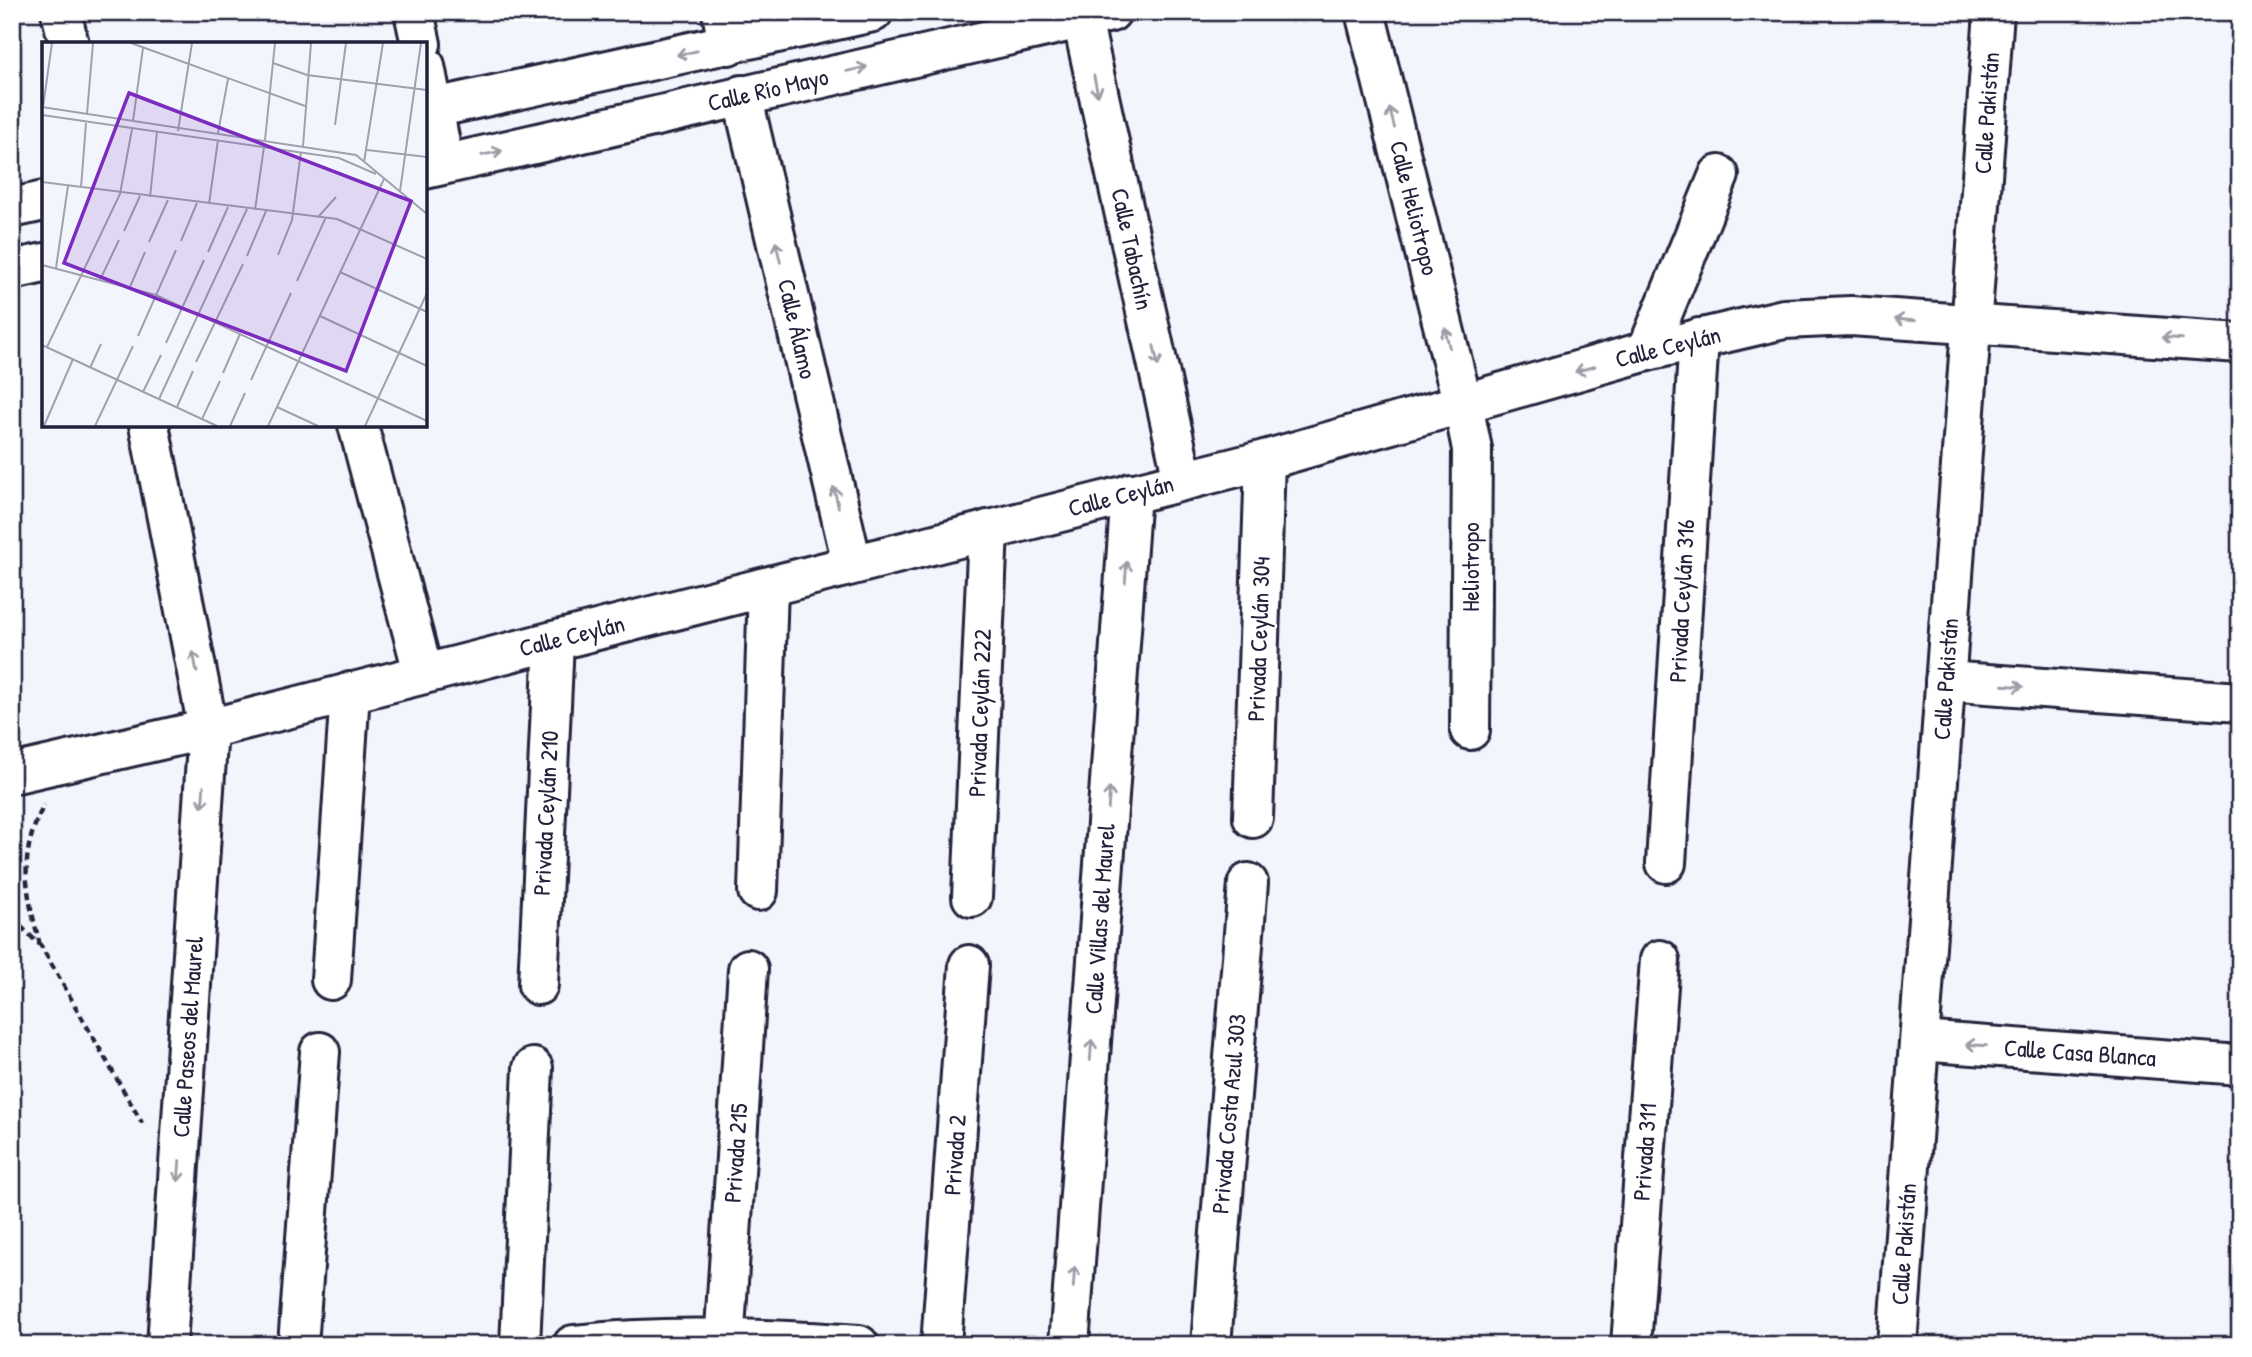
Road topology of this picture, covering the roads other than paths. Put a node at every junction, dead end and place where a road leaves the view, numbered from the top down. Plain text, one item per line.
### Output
1 (61, 12) edge
2 (414, 12) edge
3 (873, 12) edge
4 (1365, 12) edge
5 (1994, 12) edge
6 (1096, 16) edge
7 (725, 28) edge
8 (68, 42) edge
9 (421, 42) edge
10 (427, 88) edge
11 (742, 95) junction
12 (429, 109) edge
13 (435, 167) edge
14 (1719, 175) dead end
15 (42, 201) edge
16 (12, 208) edge
17 (42, 263) edge
18 (12, 270) edge
19 (1973, 325) junction
20 (1699, 338) junction
21 (2240, 343) edge
22 (1647, 351) junction
23 (1464, 405) junction
24 (149, 427) edge
25 (360, 427) edge
26 (1265, 460) junction
27 (1183, 480) junction
28 (1131, 493) junction
29 (988, 530) junction
30 (852, 563) junction
31 (768, 587) junction
32 (554, 642) junction
33 (423, 672) junction
34 (1945, 681) junction
35 (350, 692) junction
36 (2240, 702) edge
37 (208, 729) junction
38 (1470, 730) dead end
39 (12, 774) edge
40 (1252, 818) dead end
41 (1666, 863) dead end
42 (1248, 884) dead end
43 (758, 891) dead end
44 (972, 897) dead end
45 (1660, 960) dead end
46 (970, 965) dead end
47 (748, 969) dead end
48 (331, 980) dead end
49 (538, 985) dead end
50 (1920, 1041) junction
51 (320, 1052) dead end
52 (2240, 1065) edge
53 (533, 1068) dead end
54 (724, 1341) edge
55 (167, 1345) edge
56 (298, 1345) edge
57 (520, 1345) edge
58 (573, 1345) edge
59 (859, 1345) edge
60 (941, 1345) edge
61 (1069, 1345) edge
62 (1211, 1345) edge
63 (1631, 1345) edge
64 (1897, 1345) edge

1 - 8 street
2 - 9 street
3 - 7 street
23 -> 4 street, Calle Heliotropo
5 - 19 street, Calle Pakistán
11 -> 6 street, Calle Río Mayo
6 -> 27 street, Calle Tabachín
7 -> 12 street
10 - 12 street
13 -> 11 street, Calle Río Mayo
30 -> 11 street, Calle Álamo
12 - 13 street
14 - 22 street
15 - 16 street
17 - 18 street
19 -> 20 street, Calle Ceylán
21 -> 19 street, Calle Ceylán
19 - 34 street, Calle Pakistán
20 - 22 street, Calle Ceylán
20 - 41 street, Privada Ceylán 316
22 -> 23 street, Calle Ceylán
23 - 26 street, Calle Ceylán
23 - 38 street, Heliotropo
37 -> 24 street, Calle Paseos del Maurel
25 - 33 street
26 - 27 street, Calle Ceylán
26 - 40 street, Privada Ceylán 304
27 - 28 street, Calle Ceylán
28 - 29 street, Calle Ceylán
61 -> 28 street, Calle Villas del Maurel
29 - 30 street, Calle Ceylán
29 - 44 street, Privada Ceylán 222
30 - 31 street, Calle Ceylán
31 - 32 street, Calle Ceylán
31 - 43 street
32 - 33 street, Calle Ceylán
32 - 49 street, Privada Ceylán 210
33 - 35 street, Calle Ceylán
34 -> 36 street
34 - 50 street, Calle Pakistán
35 - 37 street, Calle Ceylán
35 - 48 street
37 - 39 street, Calle Ceylán
37 -> 55 street, Calle Paseos del Maurel
42 - 62 street, Privada Costa Azul 303
45 - 63 street, Privada 311
46 - 60 street, Privada 2
47 - 54 street, Privada 215
52 -> 50 street, Calle Casa Blanca
50 - 64 street, Calle Pakistán
51 - 56 street
53 - 57 street
54 - 58 street
54 - 59 street

